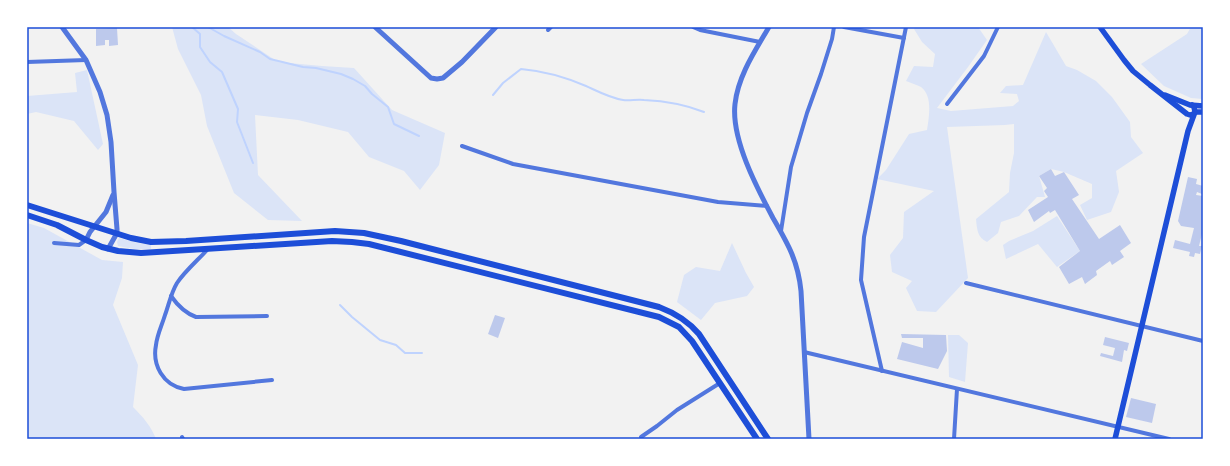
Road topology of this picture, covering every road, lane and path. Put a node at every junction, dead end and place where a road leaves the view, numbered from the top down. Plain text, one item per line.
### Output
1 (62, 27) edge
2 (375, 27) edge
3 (496, 27) edge
4 (693, 27) edge
5 (769, 27) edge
6 (834, 27) edge
7 (844, 27) edge
8 (906, 27) edge
9 (998, 27) edge
10 (1100, 27) edge
11 (904, 38) junction
12 (760, 42) junction
13 (86, 60) junction
14 (27, 62) edge
15 (1159, 92) junction
16 (947, 104) dead end
17 (1191, 105) junction
18 (1203, 106) edge
19 (1203, 112) edge
20 (1194, 113) junction
21 (1186, 114) junction
22 (1188, 131) junction
23 (462, 146) dead end
24 (114, 192) junction
25 (27, 205) edge
26 (767, 206) junction
27 (27, 215) edge
28 (94, 226) junction
29 (781, 232) junction
30 (117, 233) junction
31 (224, 239) junction
32 (86, 240) junction
33 (186, 241) junction
34 (401, 241) junction
35 (54, 243) dead end
36 (209, 248) junction
37 (385, 248) junction
38 (108, 249) junction
39 (170, 251) junction
40 (545, 278) junction
41 (966, 283) dead end
42 (569, 284) junction
43 (540, 287) junction
44 (566, 293) junction
45 (171, 296) junction
46 (267, 316) dead end
47 (1141, 326) junction
48 (1203, 341) edge
49 (804, 352) junction
50 (882, 371) junction
51 (272, 380) dead end
52 (720, 383) junction
53 (958, 389) junction
54 (1118, 427) junction
55 (641, 437) dead end
56 (757, 439) edge
57 (768, 439) edge
58 (809, 439) edge
59 (954, 439) edge
60 (1115, 439) edge
61 (1169, 439) edge

1 - 13 street
2 - 3 street
4 - 12 street
5 - 12 street
6 - 29 street
7 - 11 street
8 - 11 street
9 - 16 street
10 - 15 main road
11 - 50 street
12 - 26 street
13 - 14 street
13 - 24 street
15 - 17 main road
15 - 21 main road
17 - 18 main road
17 - 20 main road
17 - 21 main road
19 - 20 main road
20 - 21 main road
20 - 22 main road
21 - 22 main road
22 - 47 main road
23 - 26 street
24 - 28 street
24 - 30 street
25 - 28 main road
26 - 29 street
27 - 32 main road
28 - 30 main road
28 - 32 street
29 - 49 street
30 - 33 main road
30 - 38 street
31 - 33 main road
31 - 34 main road
31 - 36 main road
32 - 35 street
32 - 38 main road
33 - 39 main road
34 - 37 main road
34 - 40 main road
36 - 37 main road
36 - 39 main road
36 - 45 street
37 - 43 main road
38 - 39 main road
40 - 42 main road
40 - 43 main road
41 - 47 street
42 - 44 main road
42 - 57 main road
43 - 44 main road
44 - 52 main road
45 - 46 street
45 - 51 street
47 - 48 street
47 - 54 main road
49 - 50 street
49 - 58 street
50 - 53 street
52 - 55 street
52 - 56 main road
53 - 54 street
53 - 59 street
54 - 60 main road
54 - 61 street

